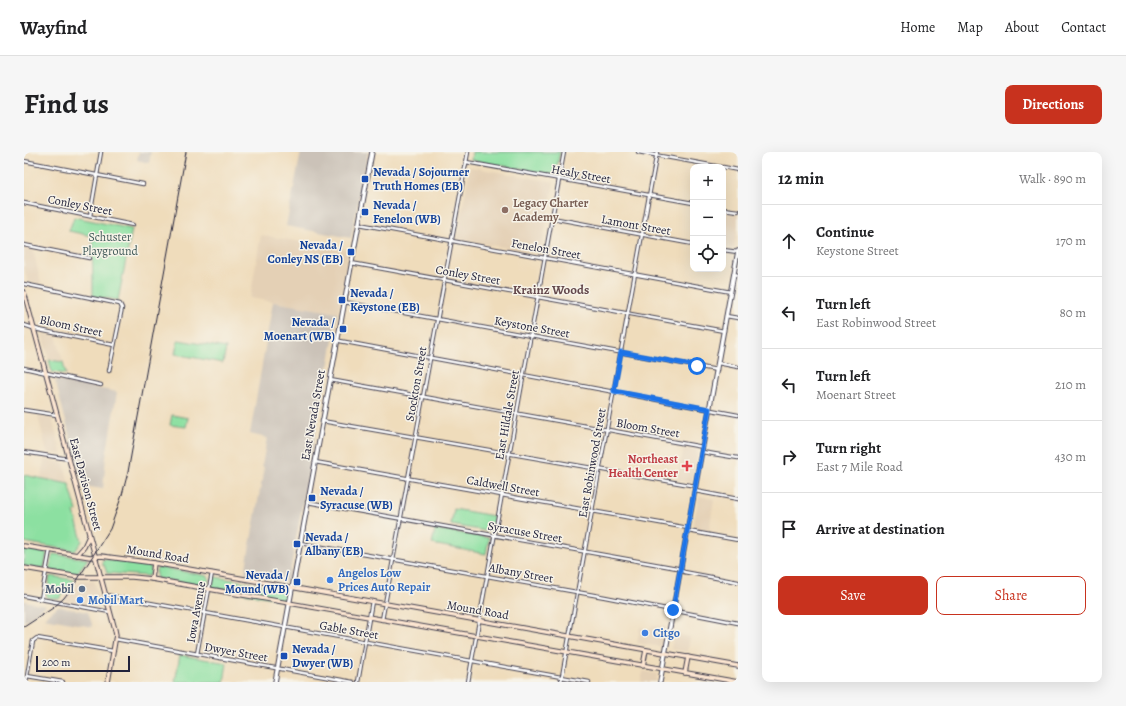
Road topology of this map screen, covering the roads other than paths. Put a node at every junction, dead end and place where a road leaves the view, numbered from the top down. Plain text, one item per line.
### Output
1 (102, 152) edge
2 (372, 152) edge
3 (468, 152) edge
4 (564, 152) edge
5 (638, 152) edge
6 (657, 154) edge
7 (24, 161) edge
8 (466, 162) junction
9 (707, 164) edge
10 (726, 168) edge
11 (738, 170) edge
12 (97, 175) junction
13 (559, 180) junction
14 (143, 184) dead end
15 (649, 195) junction
16 (690, 202) edge
17 (24, 203) edge
18 (726, 209) edge
19 (738, 211) edge
20 (90, 216) junction
21 (552, 218) junction
22 (358, 224) junction
23 (133, 225) dead end
24 (642, 235) junction
25 (452, 241) junction
26 (690, 243) edge
27 (24, 245) edge
28 (726, 250) edge
29 (738, 252) edge
30 (89, 258) dead end
31 (545, 258) junction
32 (351, 263) junction
33 (635, 274) junction
34 (736, 274) edge
35 (444, 280) junction
36 (24, 284) edge
37 (24, 292) edge
38 (731, 292) junction
39 (538, 297) junction
40 (344, 302) junction
41 (628, 313) junction
42 (726, 316) junction
43 (738, 318) edge
44 (437, 319) junction
45 (24, 325) edge
46 (34, 328) junction
47 (724, 331) junction
48 (531, 336) junction
49 (337, 340) junction
50 (114, 345) junction
51 (621, 352) junction
52 (430, 358) junction
53 (718, 363) junction
54 (738, 367) edge
55 (24, 368) edge
56 (717, 370) junction
57 (109, 371) dead end
58 (46, 372) junction
59 (524, 375) junction
60 (330, 380) junction
61 (100, 385) dead end
62 (614, 391) junction
63 (423, 396) junction
64 (709, 409) junction
65 (24, 410) edge
66 (517, 414) junction
67 (57, 415) junction
68 (738, 415) edge
69 (322, 421) junction
70 (607, 430) junction
71 (416, 437) junction
72 (703, 447) junction
73 (24, 452) edge
74 (702, 452) junction
75 (509, 454) junction
76 (738, 458) edge
77 (69, 460) junction
78 (315, 462) junction
79 (600, 470) junction
80 (408, 478) junction
81 (696, 486) junction
82 (695, 491) junction
83 (502, 495) junction
84 (738, 499) edge
85 (307, 502) junction
86 (592, 511) junction
87 (400, 519) junction
88 (688, 529) junction
89 (494, 535) junction
90 (90, 536) junction
91 (738, 540) edge
92 (300, 543) junction
93 (24, 546) edge
94 (50, 550) junction
95 (585, 551) junction
96 (77, 555) junction
97 (96, 557) junction
98 (393, 560) junction
99 (154, 563) junction
100 (24, 568) edge
101 (681, 570) junction
102 (46, 571) junction
103 (212, 573) junction
104 (487, 576) junction
105 (101, 577) junction
106 (152, 579) junction
107 (738, 582) edge
108 (292, 587) junction
109 (209, 589) junction
110 (577, 592) junction
111 (105, 595) junction
112 (24, 596) edge
113 (41, 599) junction
114 (372, 601) junction
115 (289, 603) junction
116 (385, 604) junction
117 (673, 610) junction
118 (110, 612) junction
119 (205, 613) junction
120 (369, 617) junction
121 (382, 620) junction
122 (479, 620) junction
123 (738, 623) edge
124 (285, 627) junction
125 (476, 636) junction
126 (570, 636) junction
127 (115, 639) junction
128 (365, 642) junction
129 (646, 650) junction
130 (113, 651) junction
131 (567, 652) junction
132 (666, 653) junction
133 (197, 654) junction
134 (688, 657) junction
135 (472, 661) junction
136 (643, 666) junction
137 (738, 666) edge
138 (277, 668) junction
139 (663, 669) junction
140 (685, 673) junction
141 (27, 676) junction
142 (562, 677) junction
143 (26, 682) edge
144 (63, 682) edge
145 (108, 682) edge
146 (275, 682) edge
147 (353, 682) edge
148 (358, 682) edge
149 (468, 682) edge
150 (561, 682) edge
151 (589, 682) edge
152 (660, 682) edge
153 (738, 682) edge

1 - 12 street
2 - 22 street, East Nevada Street
3 - 8 street, Stockton Street
4 - 13 street, East Hildale Street
5 - 6 street
6 - 9 street
6 - 15 street, East Robinwood Street
7 - 12 street
8 - 13 street, Healy Street
8 - 25 street, Stockton Street
10 - 11 street
12 - 14 street
12 - 20 street
13 - 15 street, Healy Street
13 - 21 street, East Hildale Street
15 - 16 street, Healy Street
15 - 24 street, East Robinwood Street
17 - 20 street, Conley Street
18 - 19 street
20 - 23 street, Conley Street
21 - 24 street, Lamont Street
21 - 31 street, East Hildale Street
22 - 25 street, Fenelon Street
22 - 32 street, East Nevada Street
24 - 26 street, Lamont Street
24 - 33 street, East Robinwood Street
25 - 31 street, Fenelon Street
25 - 35 street, Stockton Street
27 - 30 street
28 - 29 street
29 - 34 street
31 - 33 street, Fenelon Street
31 - 39 street, East Hildale Street
32 - 35 street, Conley Street
32 - 40 street, East Nevada Street
33 - 38 street, Fenelon Street
33 - 41 street, East Robinwood Street
34 - 38 street
35 - 39 street, Conley Street
35 - 44 street, Stockton Street
36 - 50 street
37 - 46 main road, East Davison Street
38 - 42 street
39 - 41 street, Conley Street
39 - 48 street, East Hildale Street
40 - 44 street, Keystone Street
40 - 49 street, East Nevada Street
41 - 47 street, Conley Street
41 - 51 street, East Robinwood Street
42 - 43 street
42 - 47 street
44 - 48 street, Keystone Street
44 - 52 street, Stockton Street
45 - 46 street, Bloom Street
46 - 50 street, Bloom Street
46 - 58 main road, East Davison Street
47 - 53 street
48 - 51 street, Keystone Street
48 - 59 street, East Hildale Street
49 - 52 street
49 - 60 street, East Nevada Street
50 - 57 street
51 - 56 street, Keystone Street
51 - 62 street, East Robinwood Street
52 - 59 street
52 - 63 street, Stockton Street
53 - 54 street
53 - 56 street
55 - 58 street
56 - 64 street
58 - 61 street
58 - 67 main road, East Davison Street
59 - 62 street
59 - 66 street, East Hildale Street
60 - 63 street, Bloom Street
60 - 69 street, East Nevada Street
62 - 64 street
62 - 70 street, East Robinwood Street
63 - 66 street, Bloom Street
63 - 71 street, Stockton Street
64 - 68 street
64 - 72 street
65 - 67 street
66 - 70 street, Bloom Street
66 - 75 street, East Hildale Street
67 - 77 main road, East Davison Street
69 - 71 street
69 - 78 street, East Nevada Street
70 - 72 street, Bloom Street
70 - 79 street, East Robinwood Street
71 - 75 street
71 - 80 street, Stockton Street
72 - 74 street
73 - 77 street
74 - 76 street
74 - 81 street
75 - 79 street
75 - 83 street, East Hildale Street
77 - 90 main road, East Davison Street
78 - 80 street, Caldwell Street
78 - 85 street, East Nevada Street
79 - 81 street
79 - 86 street, East Robinwood Street
80 - 83 street, Caldwell Street
80 - 87 street, Stockton Street
81 - 82 street
82 - 84 street
82 - 88 street
83 - 86 street, Caldwell Street
83 - 89 street, East Hildale Street
85 - 87 street, Syracuse Street
85 - 92 street, East Nevada Street
86 - 88 street, Caldwell Street
86 - 95 street, East Robinwood Street
87 - 89 street, Syracuse Street
87 - 98 street, Stockton Street
88 - 91 street, Caldwell Street
88 - 101 street
89 - 95 street, Syracuse Street
89 - 104 street, East Hildale Street
90 - 96 main road
90 - 97 main road, East Davison Street
92 - 98 street, Albany Street
92 - 108 street, East Nevada Street
93 - 94 main road, Mound Road
94 - 96 main road, Mound Road
94 - 102 street
95 - 101 street, Syracuse Street
95 - 110 street, East Robinwood Street
96 - 97 main road, Mound Road
97 - 99 main road, Mound Road
97 - 105 main road, East Davison Street
98 - 104 street, Albany Street
98 - 116 street, Stockton Street
99 - 103 main road, Mound Road
99 - 106 main road
100 - 102 main road
101 - 107 street, Syracuse Street
101 - 117 street
102 - 105 main road
102 - 113 street
103 - 108 main road, Mound Road
103 - 109 street, Iowa Avenue
104 - 110 street, Albany Street
104 - 122 street, East Hildale Street
105 - 106 main road
105 - 111 main road, East Davison Street
106 - 109 main road
108 - 114 main road, Mound Road
108 - 115 street, East Nevada Street
109 - 115 main road
109 - 119 street, Iowa Avenue
110 - 117 street, Albany Street
110 - 126 street, East Robinwood Street
111 - 118 main road, East Davison Street
111 - 119 street, Gable Street
112 - 113 street
113 - 118 street
114 - 116 main road, Mound Road
114 - 120 street
115 - 120 main road
115 - 124 street, East Nevada Street
116 - 121 street, Stockton Street
116 - 122 main road, Mound Road
117 - 123 street, Albany Street
117 - 132 street
118 - 127 main road, East Davison Street
119 - 124 street, Gable Street
119 - 133 street, Iowa Avenue
120 - 121 main road
120 - 128 street
121 - 125 main road
122 - 125 street, East Hildale Street
122 - 126 main road, Mound Road
124 - 128 street, Gable Street
124 - 138 street, East Nevada Street
125 - 131 main road
125 - 135 street, East Hildale Street
126 - 129 main road, Mound Road
126 - 131 street, East Robinwood Street
127 - 130 main road, East Davison Street
127 - 133 street, Dwyer Street
128 - 135 street, Gable Street
128 - 148 street
129 - 132 main road, Mound Road
129 - 136 main road
130 - 141 street
130 - 145 main road, East Davison Street
131 - 136 main road
131 - 142 street, East Robinwood Street
132 - 134 main road, Mound Road
132 - 139 street
133 - 138 street, Dwyer Street
134 - 137 main road, Mound Road
134 - 140 main road
135 - 142 street, Gable Street
135 - 149 street, East Hildale Street
136 - 139 main road
138 - 146 street, East Nevada Street
138 - 147 street, Dwyer Street
139 - 140 main road
139 - 152 street
140 - 153 main road
141 - 143 street
141 - 144 street
142 - 150 street, East Robinwood Street
142 - 151 street, Gable Street

